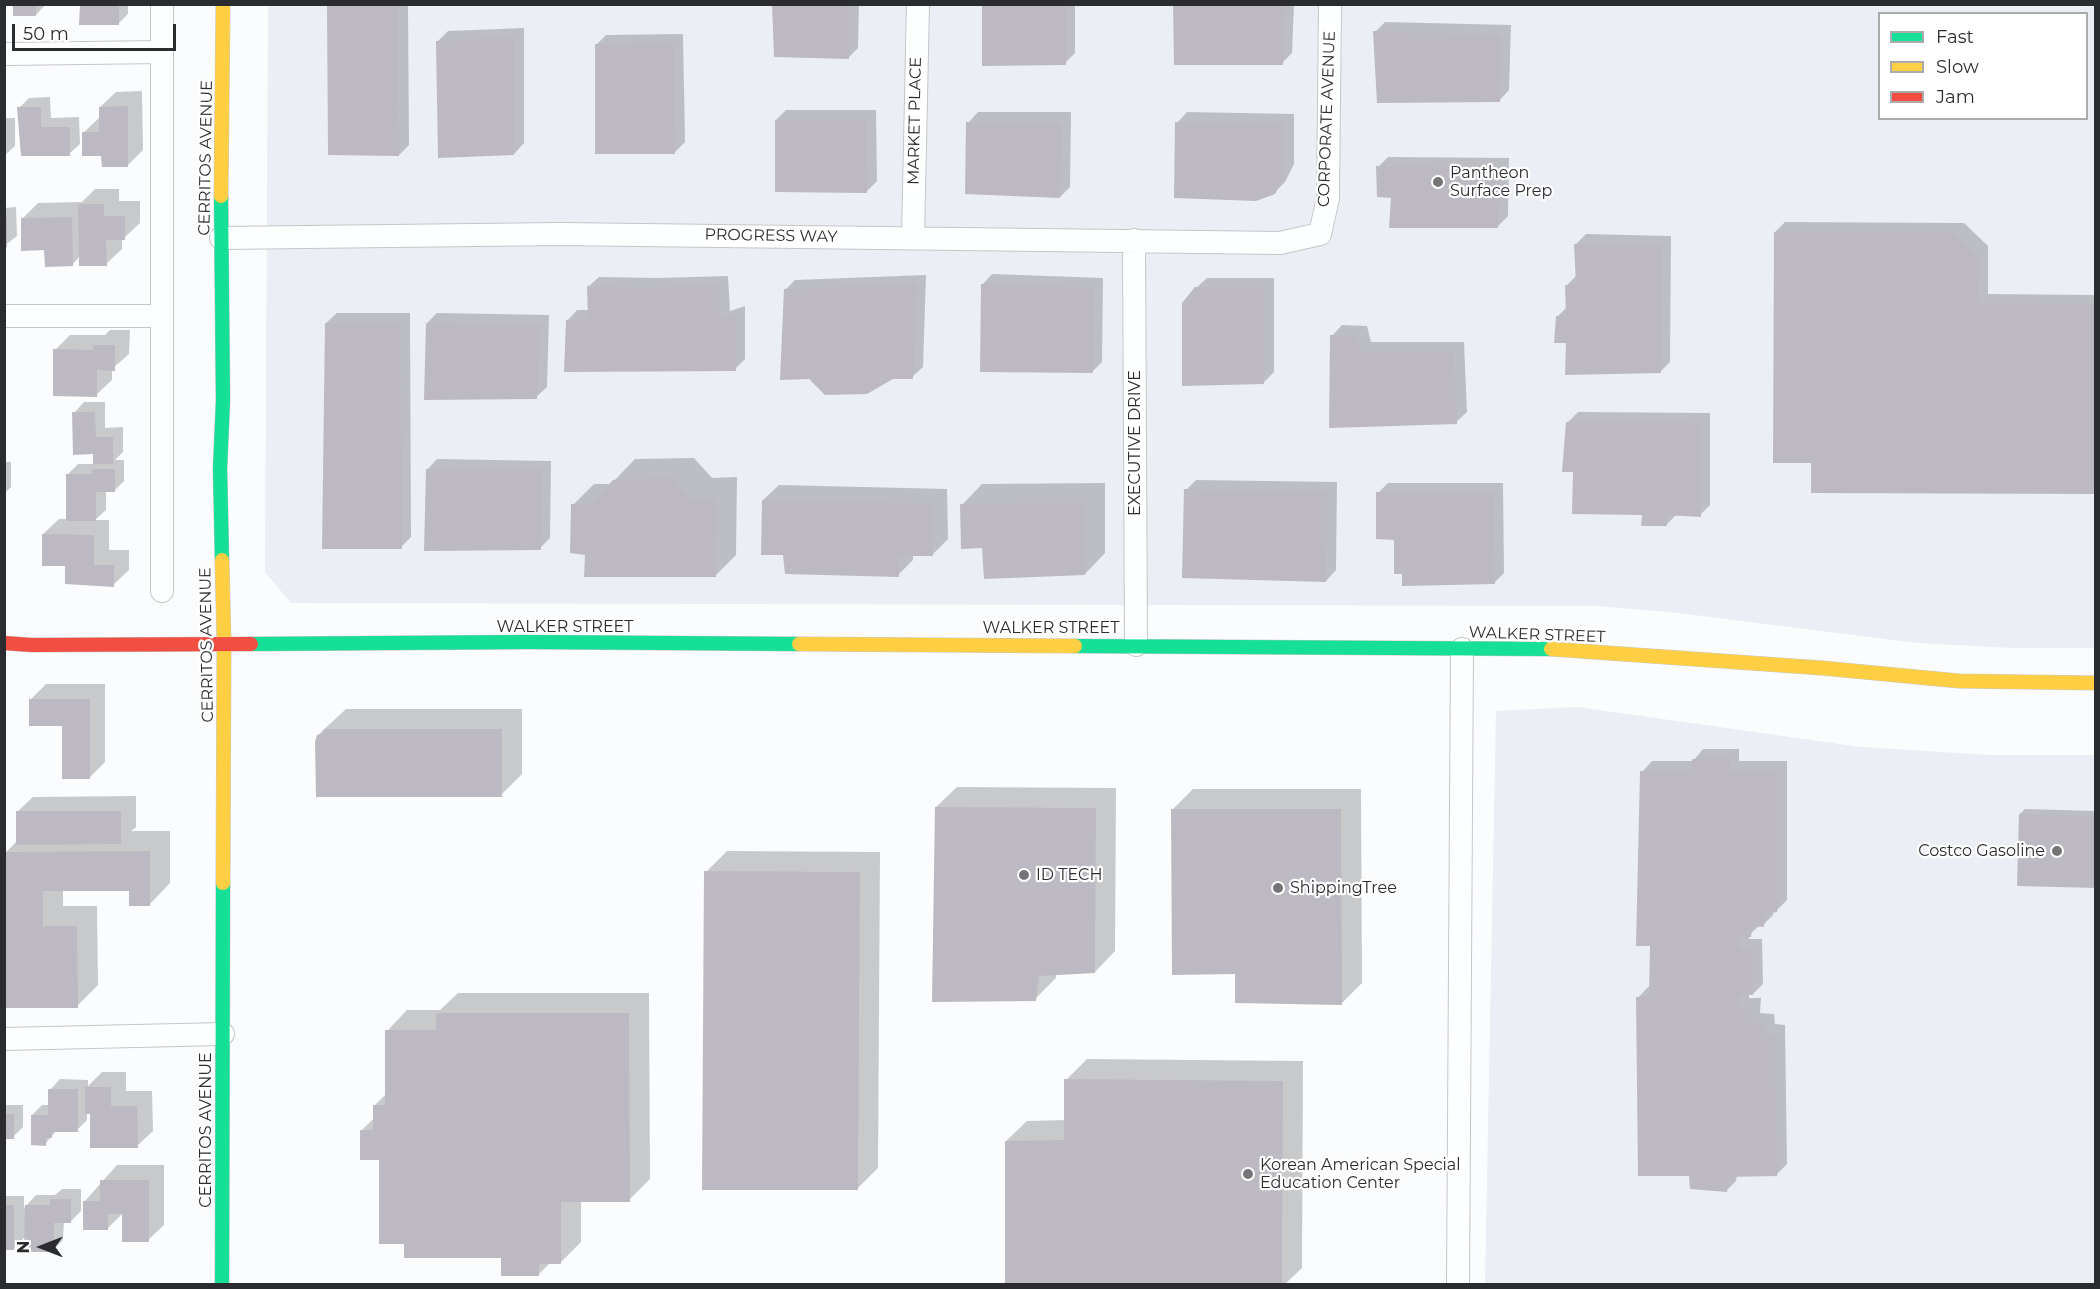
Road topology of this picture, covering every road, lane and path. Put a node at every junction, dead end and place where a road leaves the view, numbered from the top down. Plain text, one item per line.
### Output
1 (162, 4) edge
2 (223, 4) edge
3 (918, 4) edge
4 (1330, 4) edge
5 (162, 52) junction
6 (4, 54) edge
7 (1320, 234) joint
8 (221, 238) junction
9 (913, 238) junction
10 (1134, 240) junction
11 (4, 315) edge
12 (162, 316) junction
13 (162, 591) dead end
14 (224, 642) junction
15 (4, 643) edge
16 (1136, 645) junction
17 (1462, 649) junction
18 (2096, 683) edge
19 (223, 1034) junction
20 (4, 1039) edge
21 (222, 1284) edge
22 (1458, 1284) edge

1 - 5 street
2 - 8 main road, CERRITOS AVENUE
3 - 9 street, MARKET PLACE
4 - 7 street, CORPORATE AVENUE
5 - 6 street
5 - 12 street
7 - 10 street, PROGRESS WAY
8 - 9 street, PROGRESS WAY
8 - 14 main road, CERRITOS AVENUE
9 - 10 street, PROGRESS WAY
10 - 16 street, EXECUTIVE DRIVE
11 - 12 street
12 - 13 street
14 - 15 main road, WALKER STREET
14 - 16 main road, WALKER STREET
14 - 19 main road, CERRITOS AVENUE
16 - 17 main road, WALKER STREET
17 - 18 main road, WALKER STREET
17 - 22 street
19 - 20 street
19 - 21 main road, CERRITOS AVENUE

